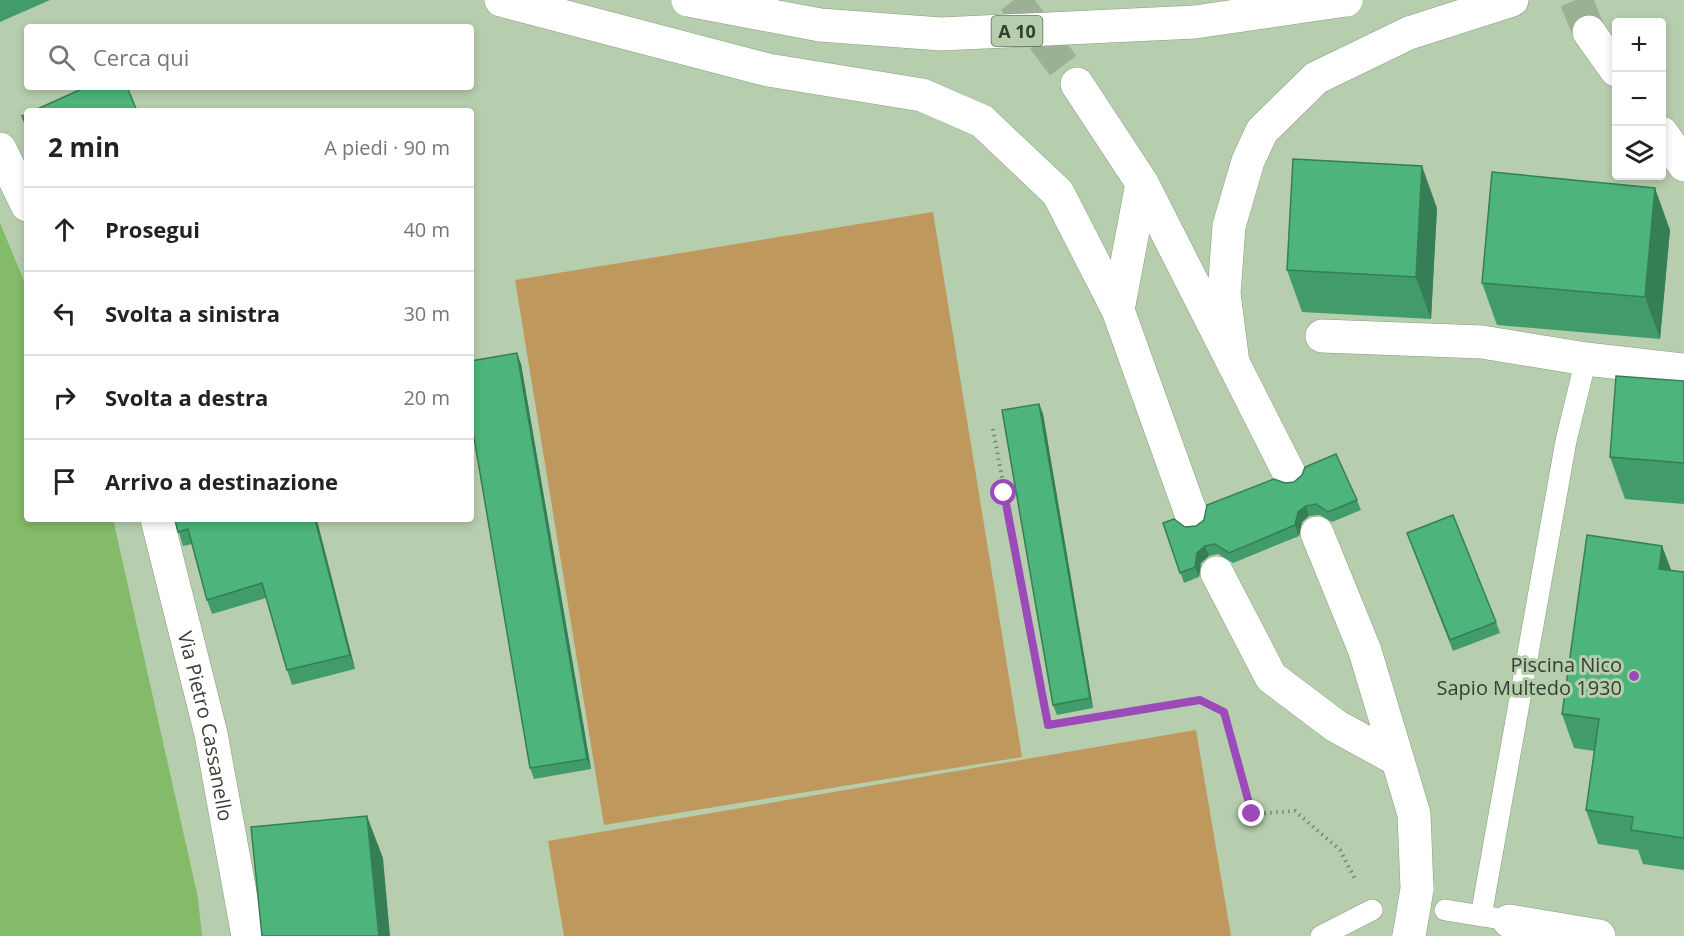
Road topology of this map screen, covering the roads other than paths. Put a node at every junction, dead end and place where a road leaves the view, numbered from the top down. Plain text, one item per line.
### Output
1 (501, 0) edge
2 (688, 0) edge
3 (1346, 0) edge
4 (1512, 0) edge
5 (1589, 32) tunnel mouth
6 (1612, 63) edge
7 (1077, 84) tunnel mouth
8 (1666, 139) edge
9 (0, 149) edge
10 (1684, 165) edge
11 (1142, 183) junction
12 (24, 199) edge
13 (1118, 310) junction
14 (1322, 336) dead end
15 (1586, 359) junction
16 (1233, 363) junction
17 (1684, 370) edge
18 (1290, 474) dead end
19 (1193, 519) dead end
20 (158, 522) edge
21 (1317, 533) dead end
22 (1217, 573) dead end
23 (1398, 760) junction
24 (1372, 910) road end
25 (1445, 910) dead end
26 (1495, 918) junction
27 (248, 936) edge
28 (1321, 936) edge
29 (1409, 936) edge
30 (1599, 936) edge

1 - 13 main road
2 - 3 main road, A 10, bridge
4 - 16 main road
5 - 6 main road
7 - 11 main road
8 - 10 main road
9 - 12 main road
11 - 13 main road
11 - 16 main road
13 - 19 main road
14 - 15 main road
15 - 17 main road
15 - 26 lane
16 - 18 main road
20 - 27 main road, Via Pietro Cassanello
21 - 23 main road
22 - 23 main road
23 - 29 main road, bridge
24 - 28 lane
25 - 26 lane
26 - 30 main road

